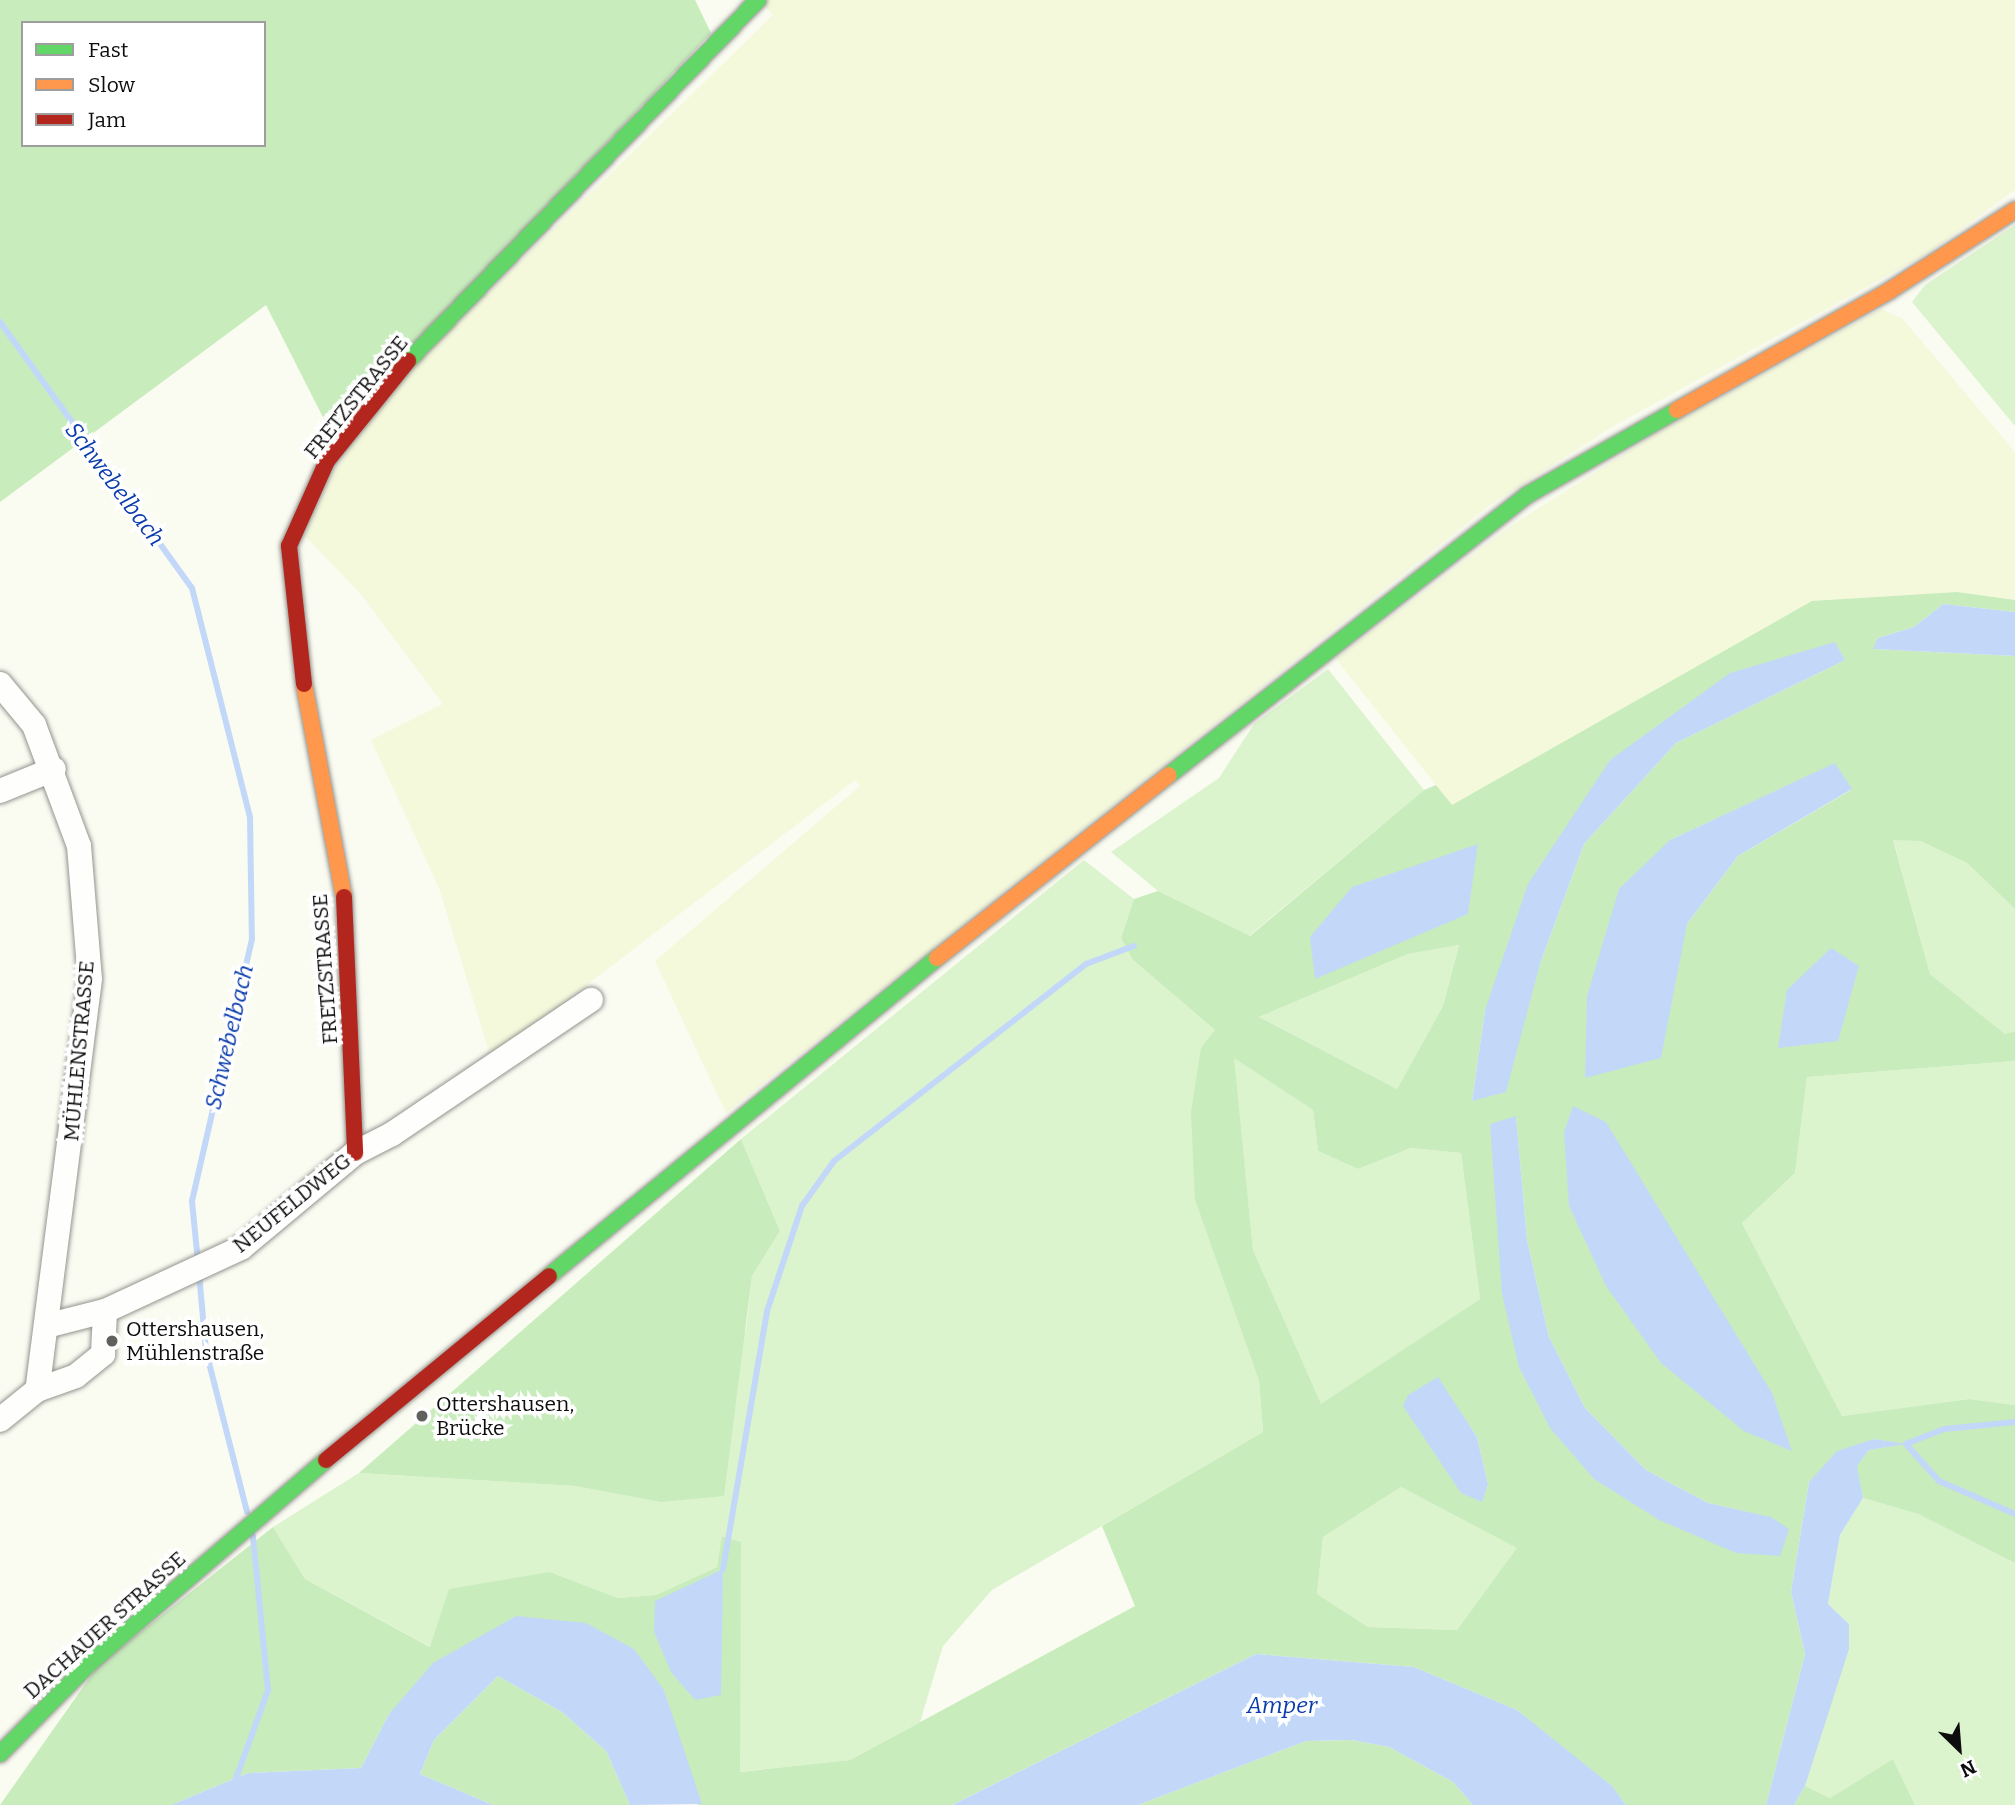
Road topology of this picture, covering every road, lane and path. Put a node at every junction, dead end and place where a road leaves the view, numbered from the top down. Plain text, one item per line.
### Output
1 (758, 0) edge
2 (2015, 210) edge
3 (0, 684) edge
4 (54, 769) junction
5 (0, 791) edge
6 (591, 1000) dead end
7 (355, 1153) junction
8 (105, 1311) junction
9 (46, 1325) junction
10 (37, 1390) junction
11 (0, 1420) edge
12 (0, 1754) edge

1 - 7 main road, FRETZSTRASSE
2 - 12 main road, DACHAUER STRASSE
3 - 4 street, MÜHLENSTRASSE
4 - 5 street
4 - 9 street, MÜHLENSTRASSE
6 - 7 street, NEUFELDWEG
7 - 8 street, NEUFELDWEG
8 - 9 street, NEUFELDWEG
8 - 10 street
9 - 10 street, MÜHLENSTRASSE
10 - 11 street

